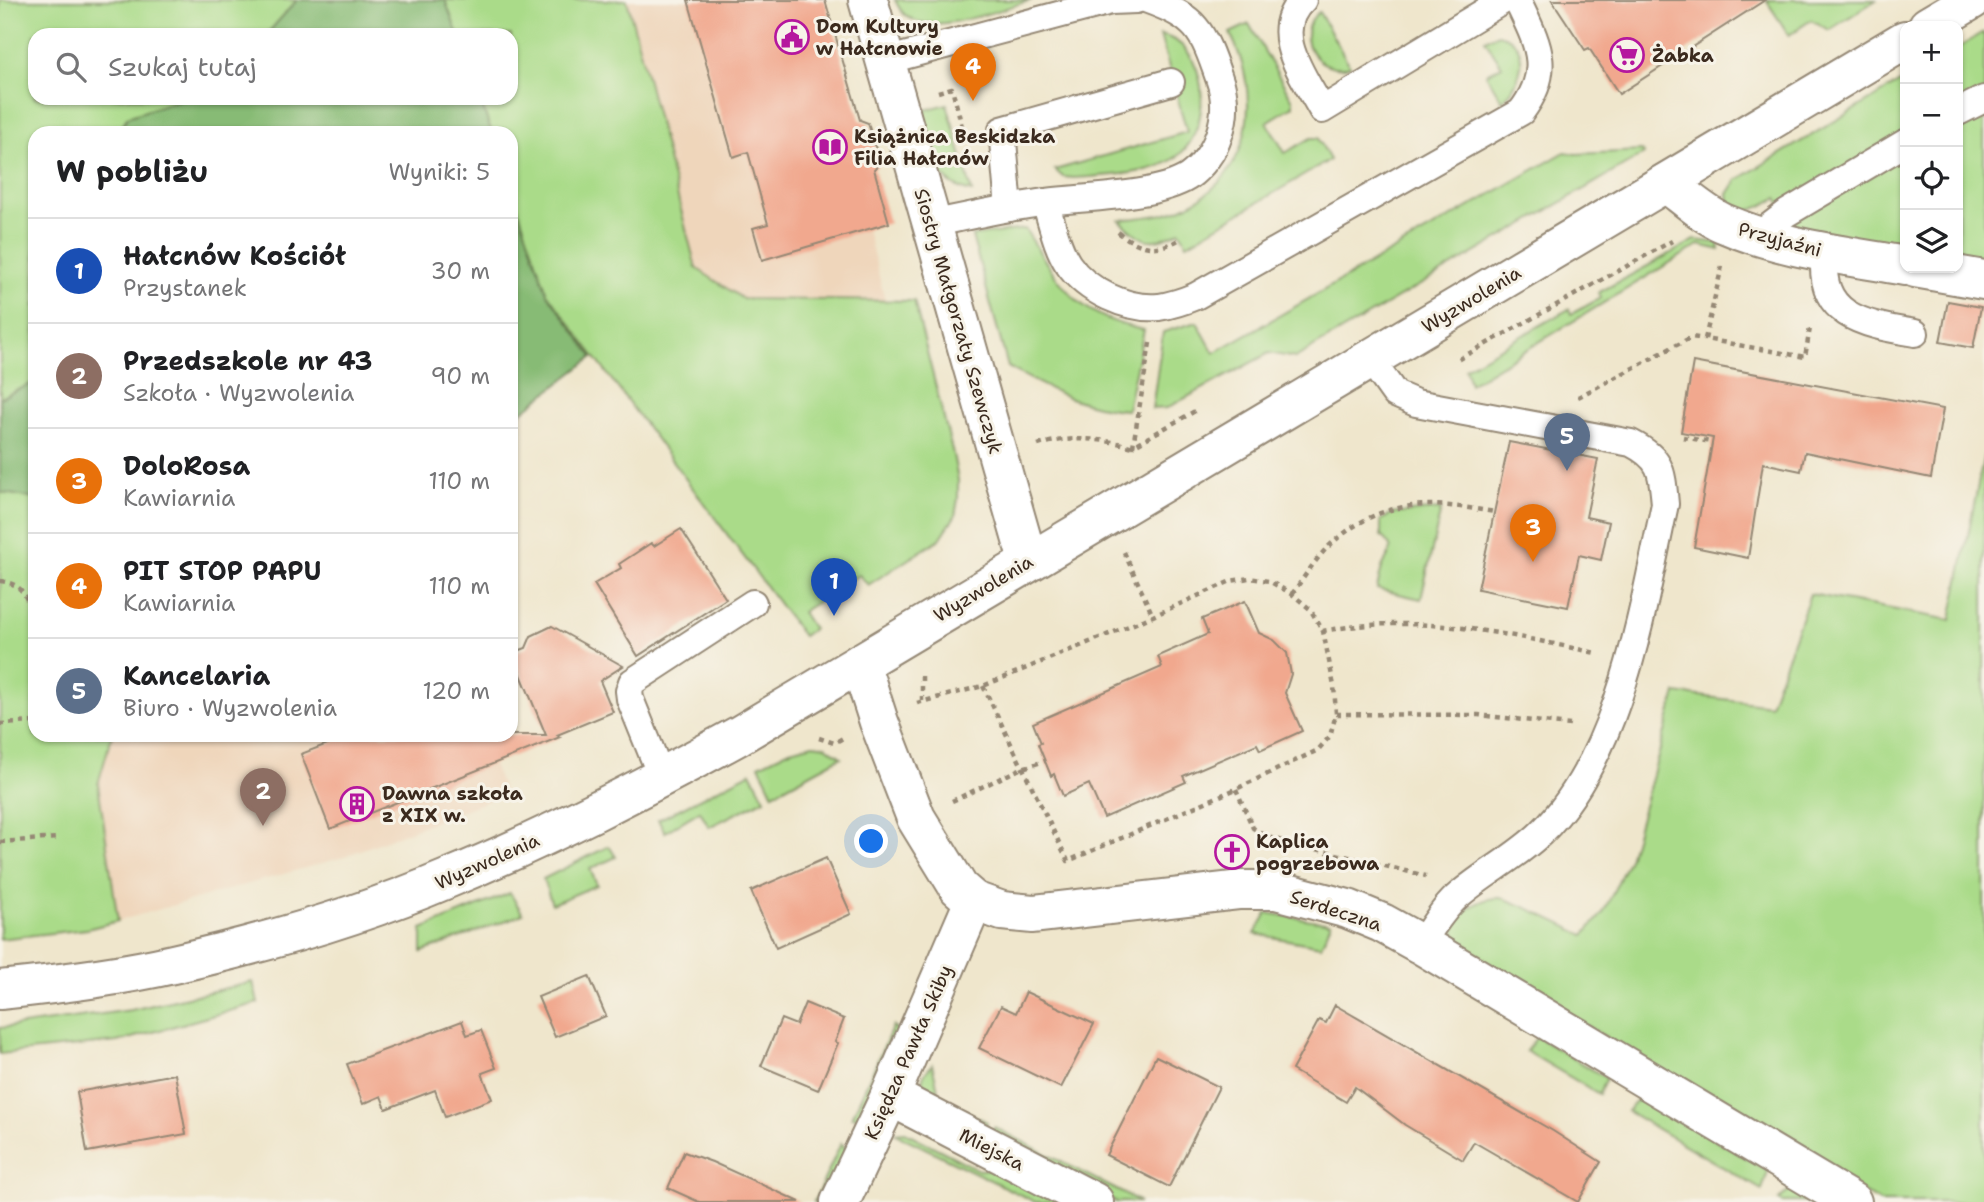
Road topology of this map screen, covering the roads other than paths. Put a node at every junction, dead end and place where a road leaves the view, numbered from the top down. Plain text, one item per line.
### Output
1 (868, 0) edge
2 (1136, 0) edge
3 (1147, 0) edge
4 (1303, 0) edge
5 (1504, 0) edge
6 (1517, 0) edge
7 (1972, 0) edge
8 (1936, 21) edge
9 (1900, 43) edge
10 (885, 61) junction
11 (1171, 82) dead end
12 (1984, 99) edge
13 (1963, 110) edge
14 (1900, 146) edge
15 (1666, 183) junction
16 (1045, 202) junction
17 (1009, 208) junction
18 (931, 224) junction
19 (1757, 236) junction
20 (1825, 251) junction
21 (1900, 265) edge
22 (1944, 273) edge
23 (1984, 280) edge
24 (1915, 333) dead end
25 (1370, 359) junction
26 (1028, 561) junction
27 (753, 603) dead end
28 (860, 663) junction
29 (662, 778) junction
30 (974, 901) junction
31 (1420, 944) junction
32 (0, 990) edge
33 (890, 1096) junction
34 (841, 1202) edge
35 (1094, 1202) edge
36 (1852, 1202) edge

1 - 10 street, Siostry Małgorzaty Szewczyk
2 - 10 lane
3 - 16 lane
4 - 5 lane
6 - 16 lane
7 - 8 street
9 - 15 street, Wyzwolenia
10 - 18 street, Siostry Małgorzaty Szewczyk
11 - 17 lane
12 - 13 lane
14 - 19 lane
15 - 19 street, Przyjaźni
15 - 25 street, Wyzwolenia
16 - 17 lane
17 - 18 lane
18 - 26 street, Siostry Małgorzaty Szewczyk
19 - 20 street, Przyjaźni
20 - 21 street, Przyjaźni
20 - 24 lane
22 - 23 street
25 - 26 street, Wyzwolenia
25 - 31 lane
26 - 28 street, Wyzwolenia
27 - 29 lane
28 - 29 street, Wyzwolenia
28 - 30 street
29 - 32 street, Wyzwolenia
30 - 31 street, Serdeczna
30 - 33 street, Księdza Pawła Skiby
31 - 36 street, Serdeczna
33 - 34 street, Księdza Pawła Skiby
33 - 35 street, Miejska

